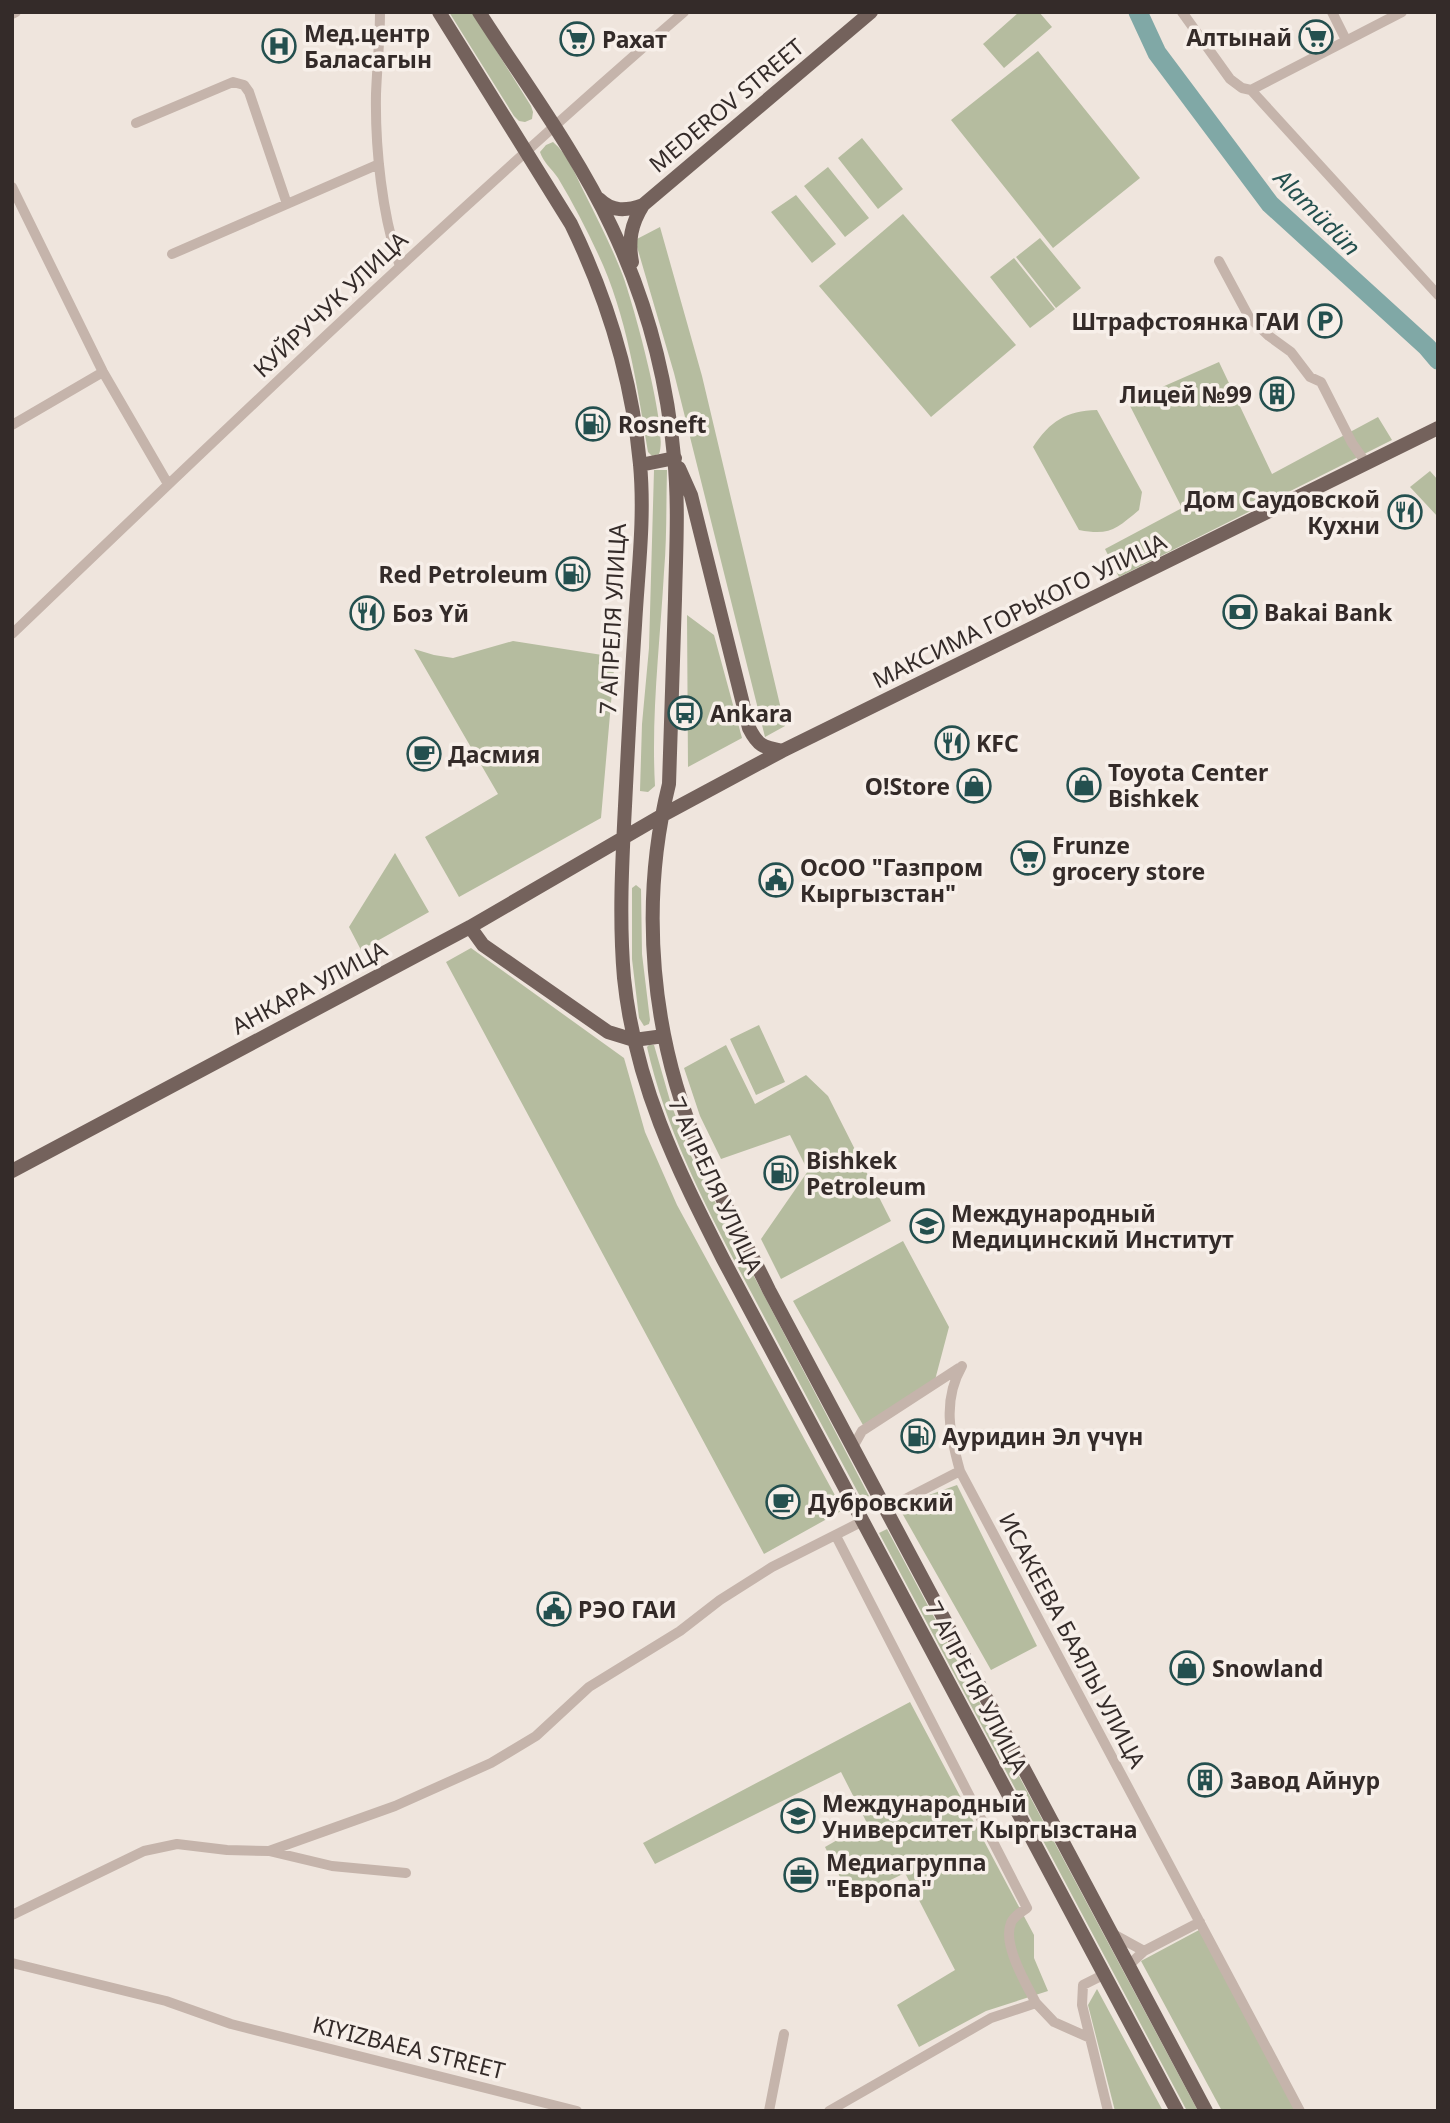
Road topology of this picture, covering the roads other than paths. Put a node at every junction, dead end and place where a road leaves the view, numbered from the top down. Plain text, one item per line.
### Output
1 (380, 12) edge
2 (439, 12) edge
3 (480, 12) edge
4 (684, 12) edge
5 (871, 12) edge
6 (1182, 12) edge
7 (1332, 12) edge
8 (1402, 12) edge
9 (1346, 40) junction
10 (1251, 90) junction
11 (136, 123) dead end
12 (553, 126) junction
13 (526, 150) junction
14 (379, 164) junction
15 (12, 187) edge
16 (596, 197) junction
17 (287, 204) junction
18 (643, 205) junction
19 (172, 254) dead end
20 (1219, 261) dead end
21 (400, 266) junction
22 (637, 288) junction
23 (1438, 295) edge
24 (103, 372) junction
25 (12, 425) edge
26 (1438, 428) edge
27 (675, 458) junction
28 (1366, 463) junction
29 (640, 465) junction
30 (168, 484) junction
31 (12, 634) edge
32 (782, 751) junction
33 (661, 816) junction
34 (623, 838) junction
35 (470, 927) junction
36 (664, 1036) junction
37 (634, 1040) junction
38 (12, 1171) edge
39 (853, 1447) junction
40 (960, 1471) junction
41 (886, 1509) junction
42 (863, 1521) junction
43 (836, 1536) junction
44 (269, 1851) junction
45 (406, 1873) dead end
46 (12, 1915) edge
47 (1200, 1922) junction
48 (1113, 1934) junction
49 (1144, 1951) junction
50 (12, 1964) edge
51 (1129, 1965) junction
52 (1105, 1974) junction
53 (1036, 2003) junction
54 (784, 2034) dead end
55 (1090, 2038) junction
56 (577, 2111) edge
57 (769, 2111) edge
58 (830, 2111) edge
59 (1108, 2111) edge
60 (1177, 2111) edge
61 (1206, 2111) edge
62 (1300, 2111) edge

1 - 14 street
2 - 13 main road, 7 АПРЕЛЯ УЛИЦА
3 - 12 main road, 7 АПРЕЛЯ УЛИЦА
4 - 12 street, КУЙРУЧУК УЛИЦА
5 - 18 main road, MEDEROV STREET
6 - 10 street
7 - 9 street
8 - 9 street
9 - 10 street
10 - 23 street
11 - 17 street
12 - 13 street, КУЙРУЧУК УЛИЦА
12 - 16 main road, 7 АПРЕЛЯ УЛИЦА
13 - 21 street, КУЙРУЧУК УЛИЦА
13 - 29 main road, 7 АПРЕЛЯ УЛИЦА
14 - 17 street
14 - 21 street
15 - 24 street
16 - 18 main road, MEDEROV STREET
16 - 22 main road, 7 АПРЕЛЯ УЛИЦА
17 - 19 street
18 - 22 main road, MEDEROV STREET
20 - 28 street
21 - 30 street, КУЙРУЧУК УЛИЦА
22 - 27 main road, 7 АПРЕЛЯ УЛИЦА
24 - 25 street
24 - 30 street
26 - 28 main road, МАКСИМА ГОРЬКОГО УЛИЦА
27 - 29 main road
27 - 32 main road
27 - 33 main road, 7 АПРЕЛЯ УЛИЦА
28 - 32 main road, МАКСИМА ГОРЬКОГО УЛИЦА
29 - 34 main road, 7 АПРЕЛЯ УЛИЦА
30 - 31 street, КУЙРУЧУК УЛИЦА
32 - 33 main road, МАКСИМА ГОРЬКОГО УЛИЦА
33 - 34 main road, МАКСИМА ГОРЬКОГО УЛИЦА
33 - 36 main road, 7 АПРЕЛЯ УЛИЦА
34 - 35 main road, АНКАРА УЛИЦА
34 - 37 main road, 7 АПРЕЛЯ УЛИЦА
35 - 37 main road
35 - 38 main road, АНКАРА УЛИЦА
36 - 37 main road
36 - 39 main road, 7 АПРЕЛЯ УЛИЦА
37 - 42 main road, 7 АПРЕЛЯ УЛИЦА
39 - 40 street, ИСАКЕЕВА БАЯЛЫ УЛИЦА
39 - 41 main road, 7 АПРЕЛЯ УЛИЦА
40 - 41 street
40 - 47 street, ИСАКЕЕВА БАЯЛЫ УЛИЦА
41 - 42 main road
41 - 48 main road, 7 АПРЕЛЯ УЛИЦА
42 - 43 street
42 - 52 main road, 7 АПРЕЛЯ УЛИЦА
43 - 44 street
43 - 53 street
44 - 45 street
44 - 46 street
47 - 49 street
47 - 62 street, ИСАКЕЕВА БАЯЛЫ УЛИЦА
48 - 49 street
48 - 51 main road, 7 АПРЕЛЯ УЛИЦА
49 - 51 street
50 - 56 street, KIYIZBAEA STREET
51 - 61 main road, 7 АПРЕЛЯ УЛИЦА
52 - 55 street
52 - 60 main road, 7 АПРЕЛЯ УЛИЦА
53 - 55 street
53 - 58 street
54 - 57 street
55 - 59 street

